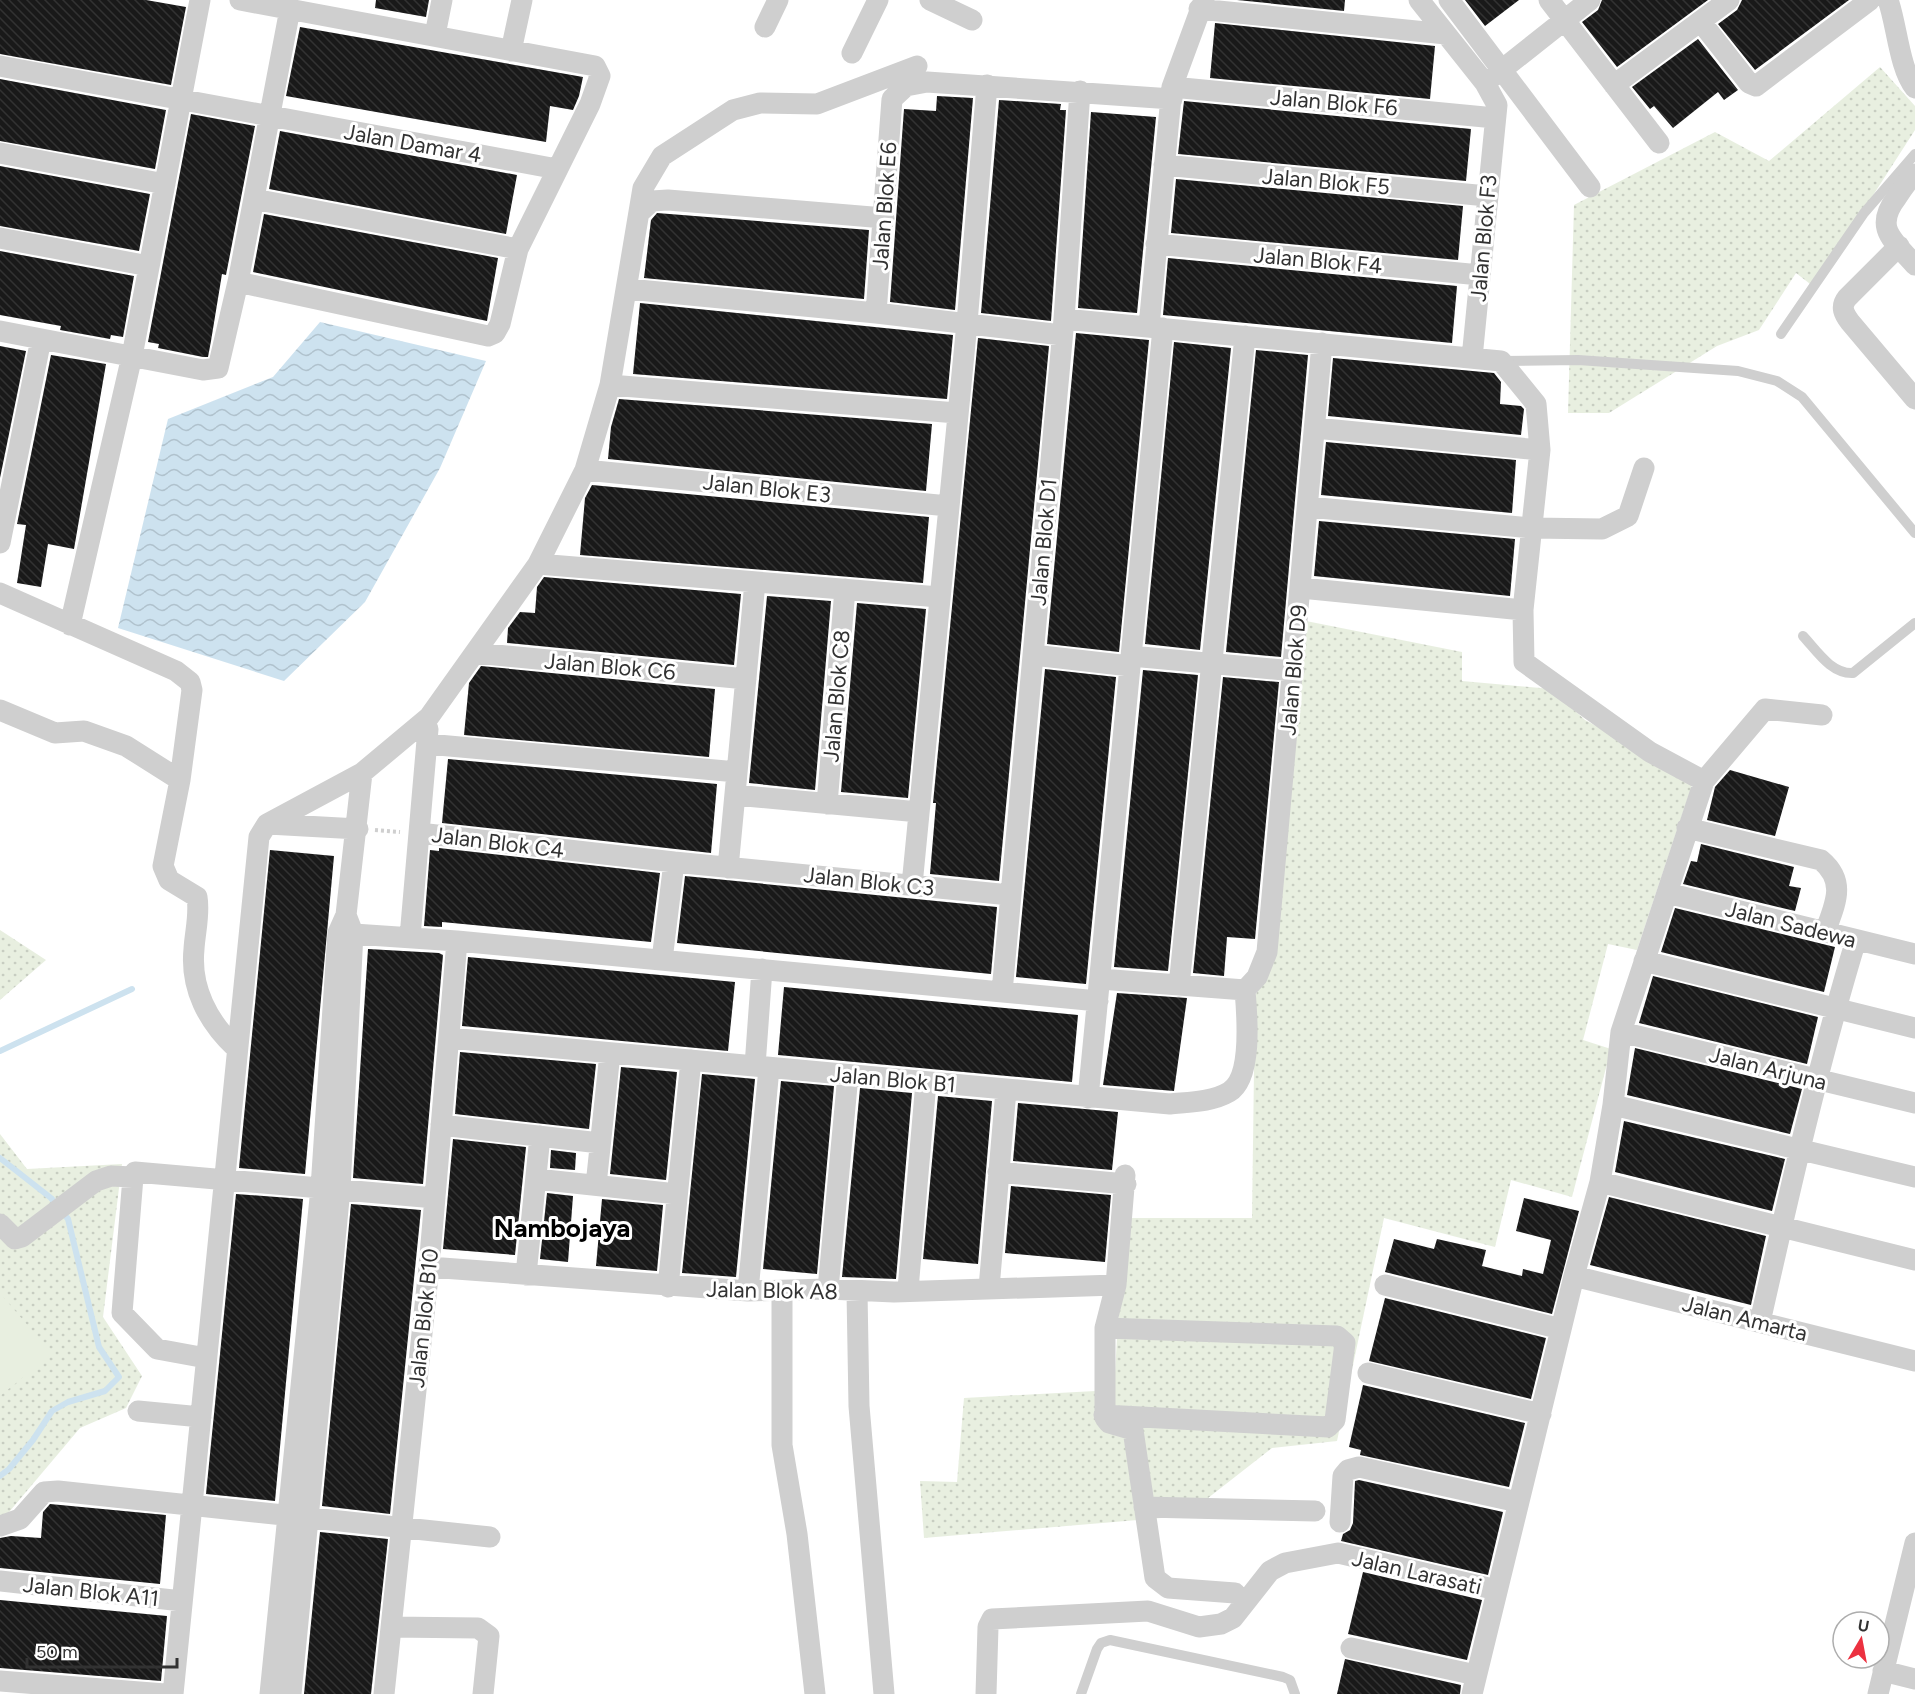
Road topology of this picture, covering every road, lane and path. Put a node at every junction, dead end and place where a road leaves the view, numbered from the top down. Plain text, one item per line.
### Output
1 (201, 0) edge
2 (240, 0) edge
3 (441, 0) edge
4 (522, 0) edge
5 (778, 0) edge
6 (878, 0) edge
7 (930, 0) edge
8 (1419, 0) edge
9 (1449, 0) edge
10 (1549, 0) edge
11 (1590, 0) edge
12 (1729, 0) edge
13 (1870, 0) edge
14 (1888, 0) edge
15 (1202, 5) edge
16 (290, 9) junction
17 (972, 20) dead end
18 (1564, 20) junction
19 (1701, 22) junction
20 (765, 27) dead end
21 (1446, 34) junction
22 (435, 35) junction
23 (511, 51) junction
24 (852, 53) dead end
25 (0, 66) edge
26 (917, 66) dead end
27 (1503, 69) junction
28 (1485, 83) junction
29 (1614, 85) junction
30 (987, 86) junction
31 (1915, 88) edge
32 (1080, 92) junction
33 (1172, 93) junction
34 (892, 99) joint
35 (181, 100) junction
36 (270, 117) junction
37 (1495, 118) junction
38 (1659, 143) dead end
39 (0, 153) edge
40 (1915, 154) edge
41 (1164, 165) junction
42 (557, 169) junction
43 (1915, 174) edge
44 (165, 184) junction
45 (1590, 187) dead end
46 (1488, 196) junction
47 (254, 199) junction
48 (640, 212) junction
49 (884, 218) junction
50 (0, 238) edge
51 (1156, 244) junction
52 (1899, 246) junction
53 (518, 249) junction
54 (1915, 265) edge
55 (149, 266) junction
56 (1480, 275) junction
57 (238, 282) junction
58 (628, 289) junction
59 (876, 313) junction
60 (967, 323) junction
61 (1063, 327) junction
62 (1156, 327) junction
63 (0, 331) edge
64 (1781, 334) dead end
65 (1245, 336) junction
66 (41, 339) junction
67 (1322, 343) junction
68 (132, 356) junction
69 (1472, 358) junction
70 (1501, 361) junction
71 (610, 385) junction
72 (1915, 399) edge
73 (957, 413) junction
74 (1315, 428) junction
75 (1540, 450) junction
76 (1644, 468) dead end
77 (585, 470) junction
78 (948, 506) junction
79 (1308, 507) junction
80 (1532, 528) junction
81 (1915, 533) edge
82 (0, 543) edge
83 (538, 564) junction
84 (755, 582) junction
85 (1301, 588) junction
86 (845, 589) junction
87 (0, 593) edge
88 (939, 597) junction
89 (1523, 610) junction
90 (1915, 623) edge
91 (70, 625) junction
92 (1803, 636) dead end
93 (475, 653) junction
94 (1033, 655) junction
95 (1131, 661) junction
96 (1212, 663) junction
97 (1294, 670) junction
98 (746, 679) junction
99 (0, 710) edge
100 (1822, 715) dead end
101 (429, 717) junction
102 (427, 744) junction
103 (737, 772) junction
104 (362, 773) junction
105 (180, 780) junction
106 (1704, 782) junction
107 (735, 795) junction
108 (827, 804) junction
109 (919, 812) junction
110 (267, 824) junction
111 (1688, 828) junction
112 (358, 829) junction
113 (419, 833) junction
114 (674, 862) junction
115 (728, 868) junction
116 (912, 885) junction
117 (1667, 893) junction
118 (1010, 895) junction
119 (346, 927) junction
120 (1825, 932) junction
121 (410, 937) junction
122 (1856, 940) junction
123 (457, 941) junction
124 (1915, 954) edge
125 (662, 960) junction
126 (1644, 961) junction
127 (762, 969) junction
128 (1100, 980) junction
129 (1179, 986) junction
130 (1245, 990) junction
131 (1002, 992) junction
132 (1098, 1001) junction
133 (1835, 1008) junction
134 (1915, 1028) edge
135 (1621, 1032) junction
136 (449, 1038) junction
137 (236, 1048) junction
138 (610, 1053) junction
139 (690, 1060) junction
140 (762, 1067) junction
141 (848, 1075) junction
142 (1818, 1080) junction
143 (926, 1082) junction
144 (1006, 1090) junction
145 (1088, 1098) junction
146 (1915, 1103) edge
147 (1613, 1105) junction
148 (441, 1125) junction
149 (540, 1136) junction
150 (600, 1143) junction
151 (1799, 1149) junction
152 (998, 1172) junction
153 (133, 1177) junction
154 (1915, 1177) edge
155 (224, 1179) junction
156 (536, 1179) junction
157 (1600, 1182) junction
158 (596, 1185) junction
159 (330, 1189) junction
160 (677, 1194) junction
161 (435, 1198) junction
162 (0, 1224) edge
163 (1782, 1227) junction
164 (1915, 1260) edge
165 (429, 1267) junction
166 (526, 1275) junction
167 (1574, 1276) junction
168 (1116, 1285) junction
169 (1385, 1285) dead end
170 (668, 1287) junction
171 (989, 1288) junction
172 (828, 1289) junction
173 (908, 1290) junction
174 (748, 1291) junction
175 (782, 1292) junction
176 (857, 1292) junction
177 (1760, 1322) junction
178 (1105, 1328) junction
179 (1561, 1329) junction
180 (206, 1358) junction
181 (1915, 1361) edge
182 (1368, 1373) dead end
183 (138, 1411) dead end
184 (1540, 1413) junction
185 (1104, 1415) junction
186 (201, 1418) junction
187 (1518, 1502) junction
188 (192, 1506) junction
189 (1144, 1507) junction
190 (1315, 1511) dead end
191 (297, 1518) junction
192 (1340, 1522) dead end
193 (0, 1526) edge
194 (401, 1528) junction
195 (490, 1537) dead end
196 (1915, 1544) edge
197 (1911, 1573) edge
198 (0, 1581) edge
199 (1497, 1590) junction
200 (1235, 1593) dead end
201 (182, 1601) junction
202 (391, 1627) junction
203 (1351, 1648) dead end
204 (1883, 1671) junction
205 (1915, 1679) edge
206 (0, 1681) edge
207 (1476, 1689) edge
208 (165, 1694) edge
209 (173, 1694) edge
210 (270, 1694) edge
211 (291, 1694) edge
212 (384, 1694) edge
213 (483, 1694) edge
214 (815, 1694) edge
215 (884, 1694) edge
216 (987, 1694) edge
217 (1082, 1694) edge
218 (1295, 1694) edge
219 (1878, 1694) edge

1 - 35 street
2 - 16 street
3 - 22 street
4 - 23 street
5 - 20 street
6 - 24 street
7 - 17 street
8 - 21 street, Jalan Blok F3
9 - 27 street
10 - 18 street
11 - 18 street
12 - 19 street
13 - 19 street
14 - 31 street
15 - 21 street
15 - 33 street
16 - 22 street
16 - 36 street
18 - 27 street
18 - 29 street
19 - 29 street
21 - 28 street, Jalan Blok F3
22 - 23 street
23 - 42 street
25 - 35 street, Jalan Damar 4
26 - 48 street
27 - 28 street
27 - 45 street
28 - 37 street, Jalan Blok F3
29 - 38 street
30 - 32 street, Jalan Blok F6
30 - 34 street, Jalan Blok F6
30 - 60 street
32 - 33 street, Jalan Blok F6
32 - 61 street, Jalan Blok D1
33 - 37 street, Jalan Blok F6
33 - 41 street
34 - 49 street, Jalan Blok E6
35 - 36 street, Jalan Damar 4
35 - 44 street
36 - 42 street, Jalan Damar 4
36 - 47 street
37 - 46 street, Jalan Blok F3
39 - 44 street
40 - 64 lane
41 - 46 street, Jalan Blok F5
41 - 51 street
42 - 53 street
43 - 52 street
44 - 55 street
46 - 56 street, Jalan Blok F3
47 - 53 street
47 - 57 street
48 - 49 street
48 - 58 street
49 - 59 street, Jalan Blok E6
50 - 55 street
51 - 56 street, Jalan Blok F4
51 - 62 street
52 - 54 street
52 - 72 street
53 - 57 street
55 - 68 street
56 - 69 street, Jalan Blok F3
57 - 68 street
58 - 59 street
58 - 71 street
59 - 60 street
60 - 61 street
60 - 73 street
61 - 62 street
61 - 94 street, Jalan Blok D1
62 - 65 street
62 - 95 street
63 - 66 street
65 - 67 street
65 - 96 street
66 - 68 street
66 - 82 street
67 - 69 street
67 - 74 street, Jalan Blok D9
68 - 91 street
69 - 70 street
70 - 75 street
70 - 81 lane
71 - 73 street
71 - 77 street
73 - 78 street
74 - 75 street
74 - 79 street, Jalan Blok D9
75 - 80 street
76 - 80 street
77 - 78 street, Jalan Blok E3
77 - 83 street
78 - 88 street
79 - 80 street
79 - 85 street, Jalan Blok D9
80 - 89 street
83 - 84 street
83 - 93 street
84 - 86 street
84 - 98 street
85 - 89 street
85 - 97 street, Jalan Blok D9
86 - 88 street
86 - 108 street, Jalan Blok C8
87 - 91 street
88 - 109 street
89 - 106 street
90 - 92 lane
91 - 105 street
93 - 98 street, Jalan Blok C6
93 - 101 street
94 - 95 street
94 - 118 street, Jalan Blok D1
95 - 96 street
95 - 128 street
96 - 97 street
96 - 129 street
97 - 130 street, Jalan Blok D9
98 - 103 street
99 - 105 street
100 - 106 street
101 - 102 street
101 - 104 street
102 - 103 street
102 - 113 street
103 - 107 street
104 - 110 street
104 - 112 street
105 - 137 street
106 - 111 street
107 - 108 street
107 - 115 street
108 - 109 street
109 - 116 street
110 - 112 street
110 - 137 street
111 - 117 street
111 - 120 street
112 - 113 path, Jalan Blok C4
112 - 119 street
113 - 114 street, Jalan Blok C4
113 - 121 street
114 - 115 street, Jalan Blok C4
114 - 125 street
115 - 116 street, Jalan Blok C3
116 - 118 street, Jalan Blok C3
117 - 120 street, Jalan Sadewa
117 - 126 street
118 - 131 street, Jalan Blok D1
119 - 121 street
119 - 159 street
120 - 122 street, Jalan Sadewa
121 - 123 street
122 - 124 street, Jalan Sadewa
122 - 133 street
123 - 125 street
123 - 136 street, Jalan Blok B10
125 - 127 street
126 - 133 street
126 - 135 street
127 - 131 street
127 - 140 street
128 - 129 street
128 - 132 street
129 - 130 street
130 - 145 street, Jalan Blok B1
131 - 132 street
132 - 145 street
133 - 134 street
133 - 142 street
135 - 142 street, Jalan Arjuna
135 - 147 street
136 - 138 street, Jalan Blok B1
136 - 148 street, Jalan Blok B10
137 - 155 street
138 - 139 street, Jalan Blok B1
138 - 150 street
139 - 140 street, Jalan Blok B1
139 - 160 street
140 - 141 street, Jalan Blok B1
140 - 174 street
141 - 143 street, Jalan Blok B1
141 - 172 street
142 - 146 street, Jalan Arjuna
142 - 151 street
143 - 144 street, Jalan Blok B1
143 - 173 street
144 - 145 street, Jalan Blok B1
144 - 152 street
147 - 151 street
147 - 157 street
148 - 149 street
148 - 161 street, Jalan Blok B10
149 - 150 street
149 - 156 street
150 - 158 street
151 - 154 street
151 - 163 street
152 - 168 street
152 - 171 street
153 - 155 street
153 - 162 street
153 - 180 street
155 - 159 street
155 - 180 street
156 - 158 street
156 - 166 street
157 - 163 street
157 - 167 street
158 - 160 street
159 - 161 street
159 - 191 street
160 - 170 street
161 - 165 street, Jalan Blok B10
163 - 164 street
163 - 177 street
165 - 166 street, Jalan Blok A8
165 - 194 street, Jalan Blok B10
166 - 170 street, Jalan Blok A8
167 - 177 street, Jalan Amarta
167 - 179 street
168 - 171 street, Jalan Blok A8
168 - 178 street
169 - 179 street
170 - 174 street, Jalan Blok A8
171 - 173 street, Jalan Blok A8
172 - 175 street, Jalan Blok A8
172 - 176 street, Jalan Blok A8
173 - 176 street, Jalan Blok A8
174 - 175 street, Jalan Blok A8
175 - 214 street
176 - 215 street
177 - 181 street, Jalan Amarta
178 - 185 street
178 - 185 street
179 - 184 street
180 - 186 street
182 - 184 street
183 - 186 street
184 - 187 street
185 - 189 street
186 - 188 street
187 - 192 street
187 - 199 street
188 - 191 street
188 - 193 street
188 - 201 street
189 - 190 street
189 - 200 street
191 - 194 street
191 - 210 street
191 - 211 street
194 - 195 street
194 - 202 street, Jalan Blok B10
196 - 197 street
197 - 204 street
198 - 201 street, Jalan Blok A11
199 - 207 street
199 - 216 street, Jalan Larasati
201 - 209 street
202 - 212 street, Jalan Blok B10
202 - 213 street
203 - 207 street
204 - 205 street
204 - 219 street
206 - 208 street
217 - 218 lane

